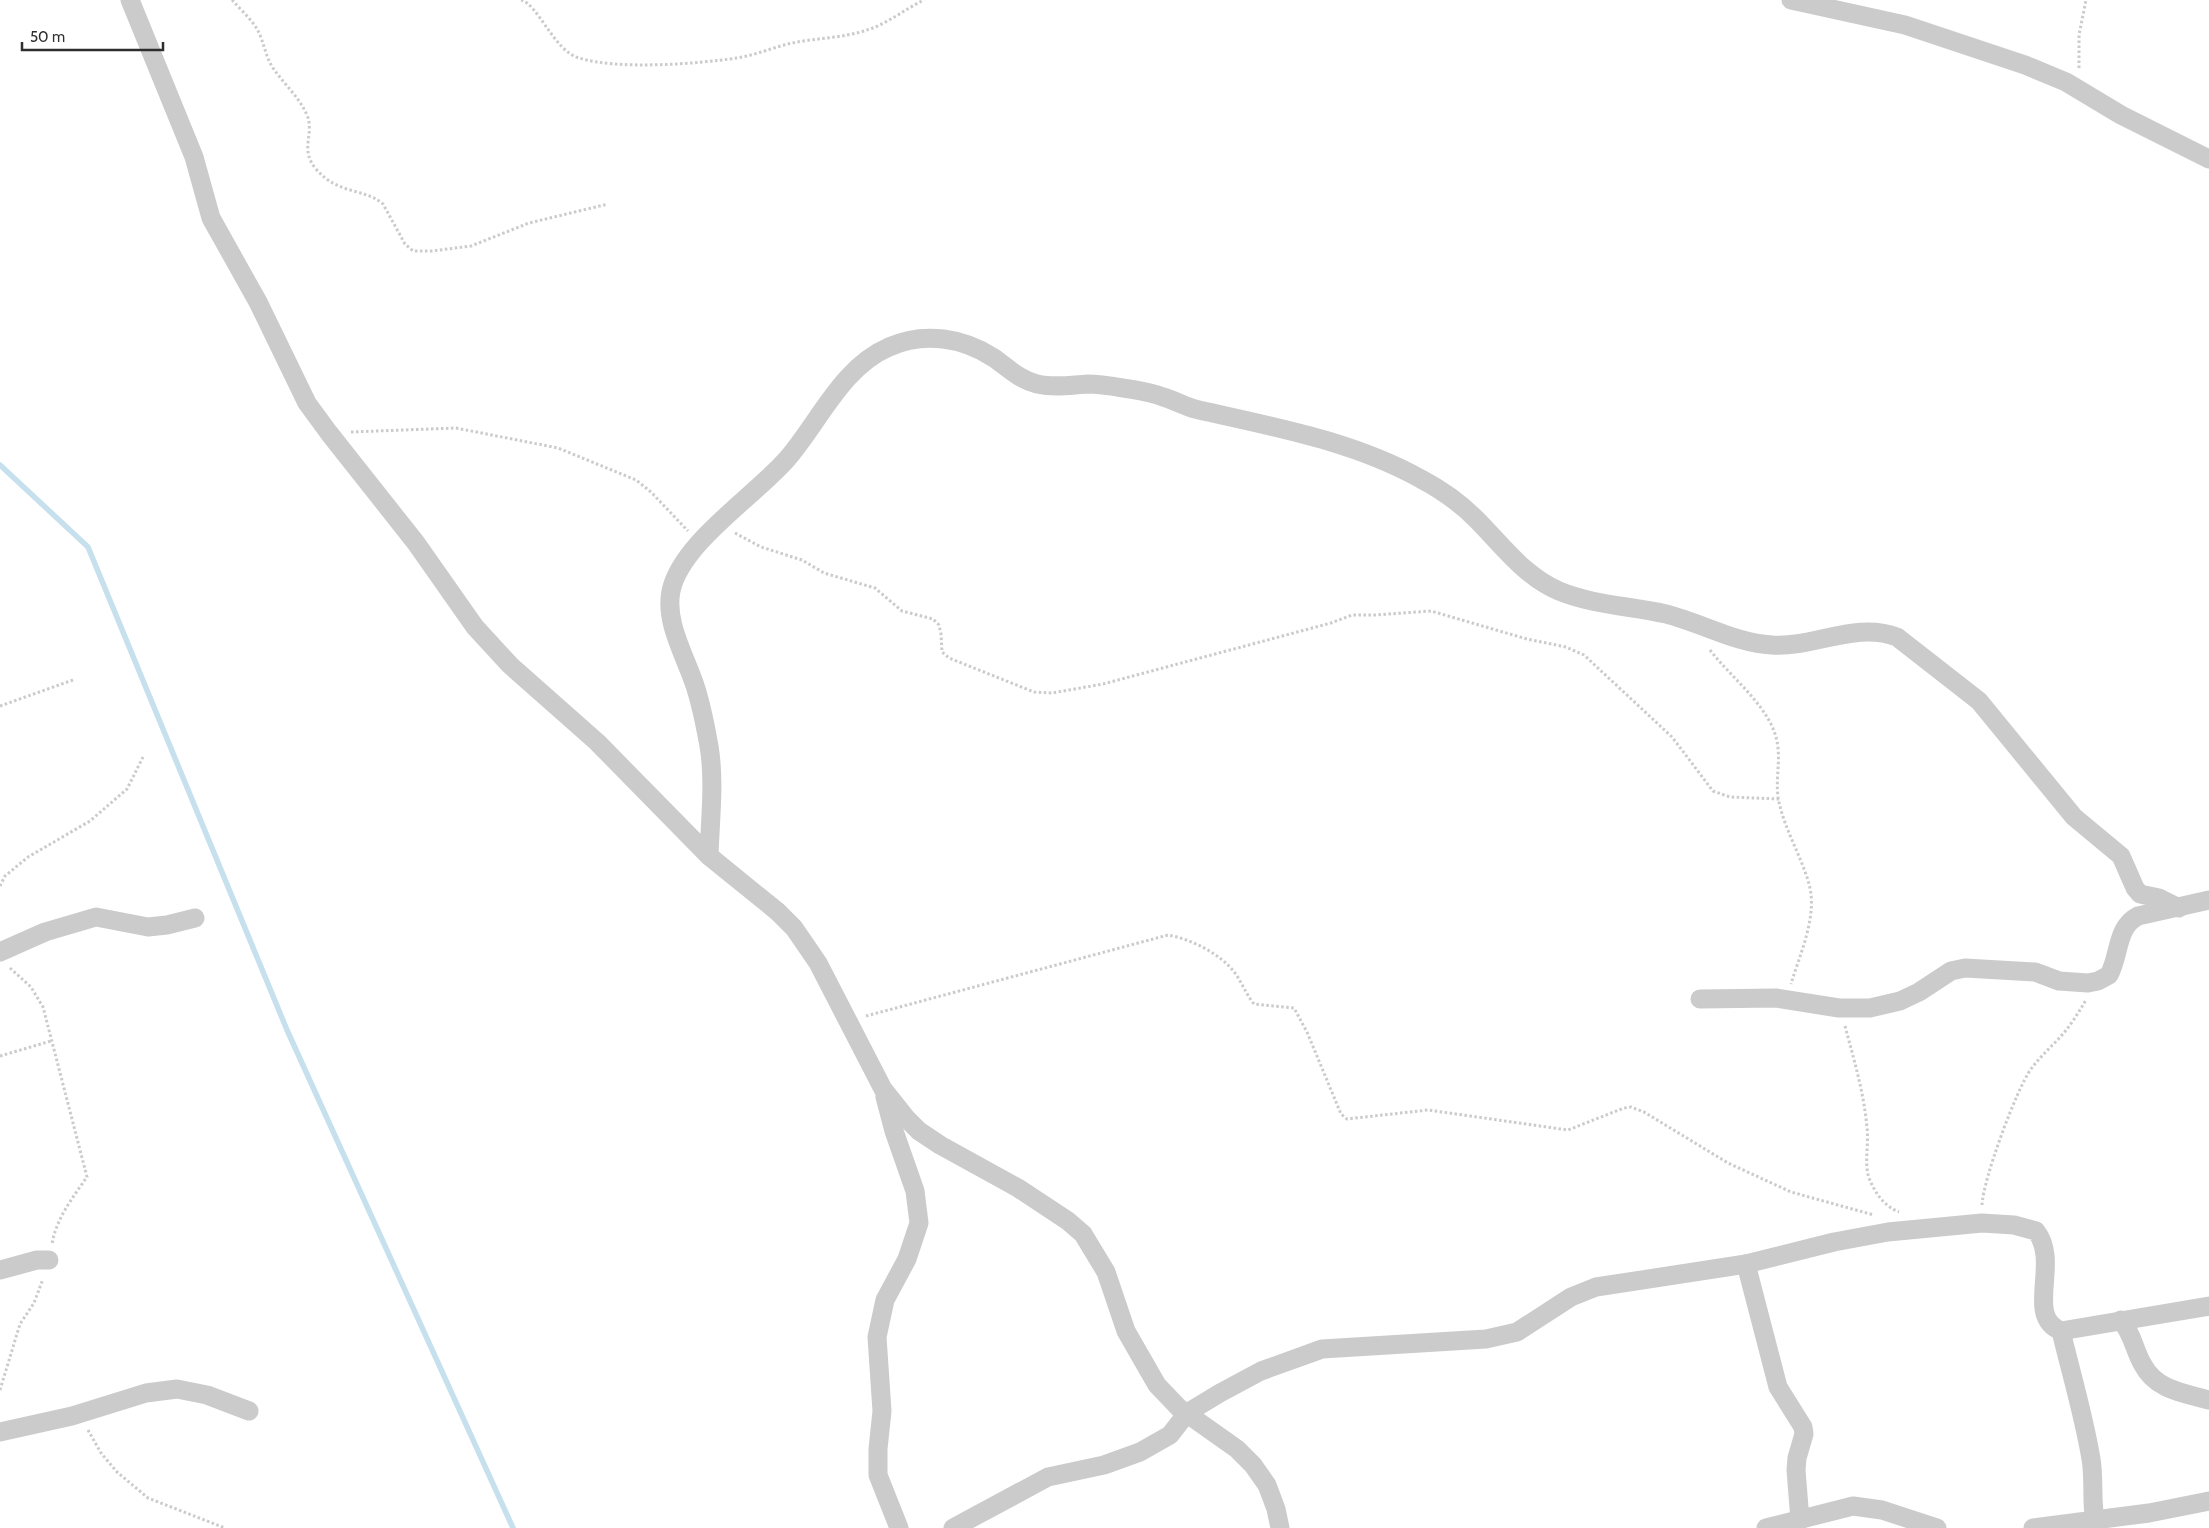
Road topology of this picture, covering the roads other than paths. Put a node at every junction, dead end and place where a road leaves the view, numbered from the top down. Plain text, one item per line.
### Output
1 (130, 0) edge
2 (1791, 0) edge
3 (2209, 159) edge
4 (709, 856) junction
5 (2209, 900) edge
6 (2179, 908) junction
7 (195, 918) dead end
8 (3, 958) edge
9 (1700, 999) dead end
10 (882, 1089) junction
11 (49, 1260) road end
12 (1746, 1264) junction
13 (0, 1270) edge
14 (2209, 1306) edge
15 (2121, 1320) junction
16 (2061, 1331) junction
17 (2209, 1400) edge
18 (249, 1411) dead end
19 (1187, 1413) junction
20 (2, 1430) edge
21 (2209, 1501) edge
22 (1800, 1520) junction
23 (2096, 1524) edge
24 (899, 1528) edge
25 (953, 1528) edge
26 (1280, 1528) edge
27 (1766, 1528) edge
28 (1937, 1528) edge
29 (2033, 1528) edge

1 - 4 street
2 - 3 street
4 - 6 street
4 - 10 street
5 - 6 street
6 - 9 street
7 - 8 street
10 - 19 street
10 - 24 street
11 - 13 street
12 - 16 street
12 - 19 street
12 - 22 street
14 - 15 street
15 - 16 street
15 - 17 street
16 - 23 street
18 - 20 street
19 - 25 street
19 - 26 street
21 - 23 street
22 - 27 street
22 - 28 street
23 - 29 street

